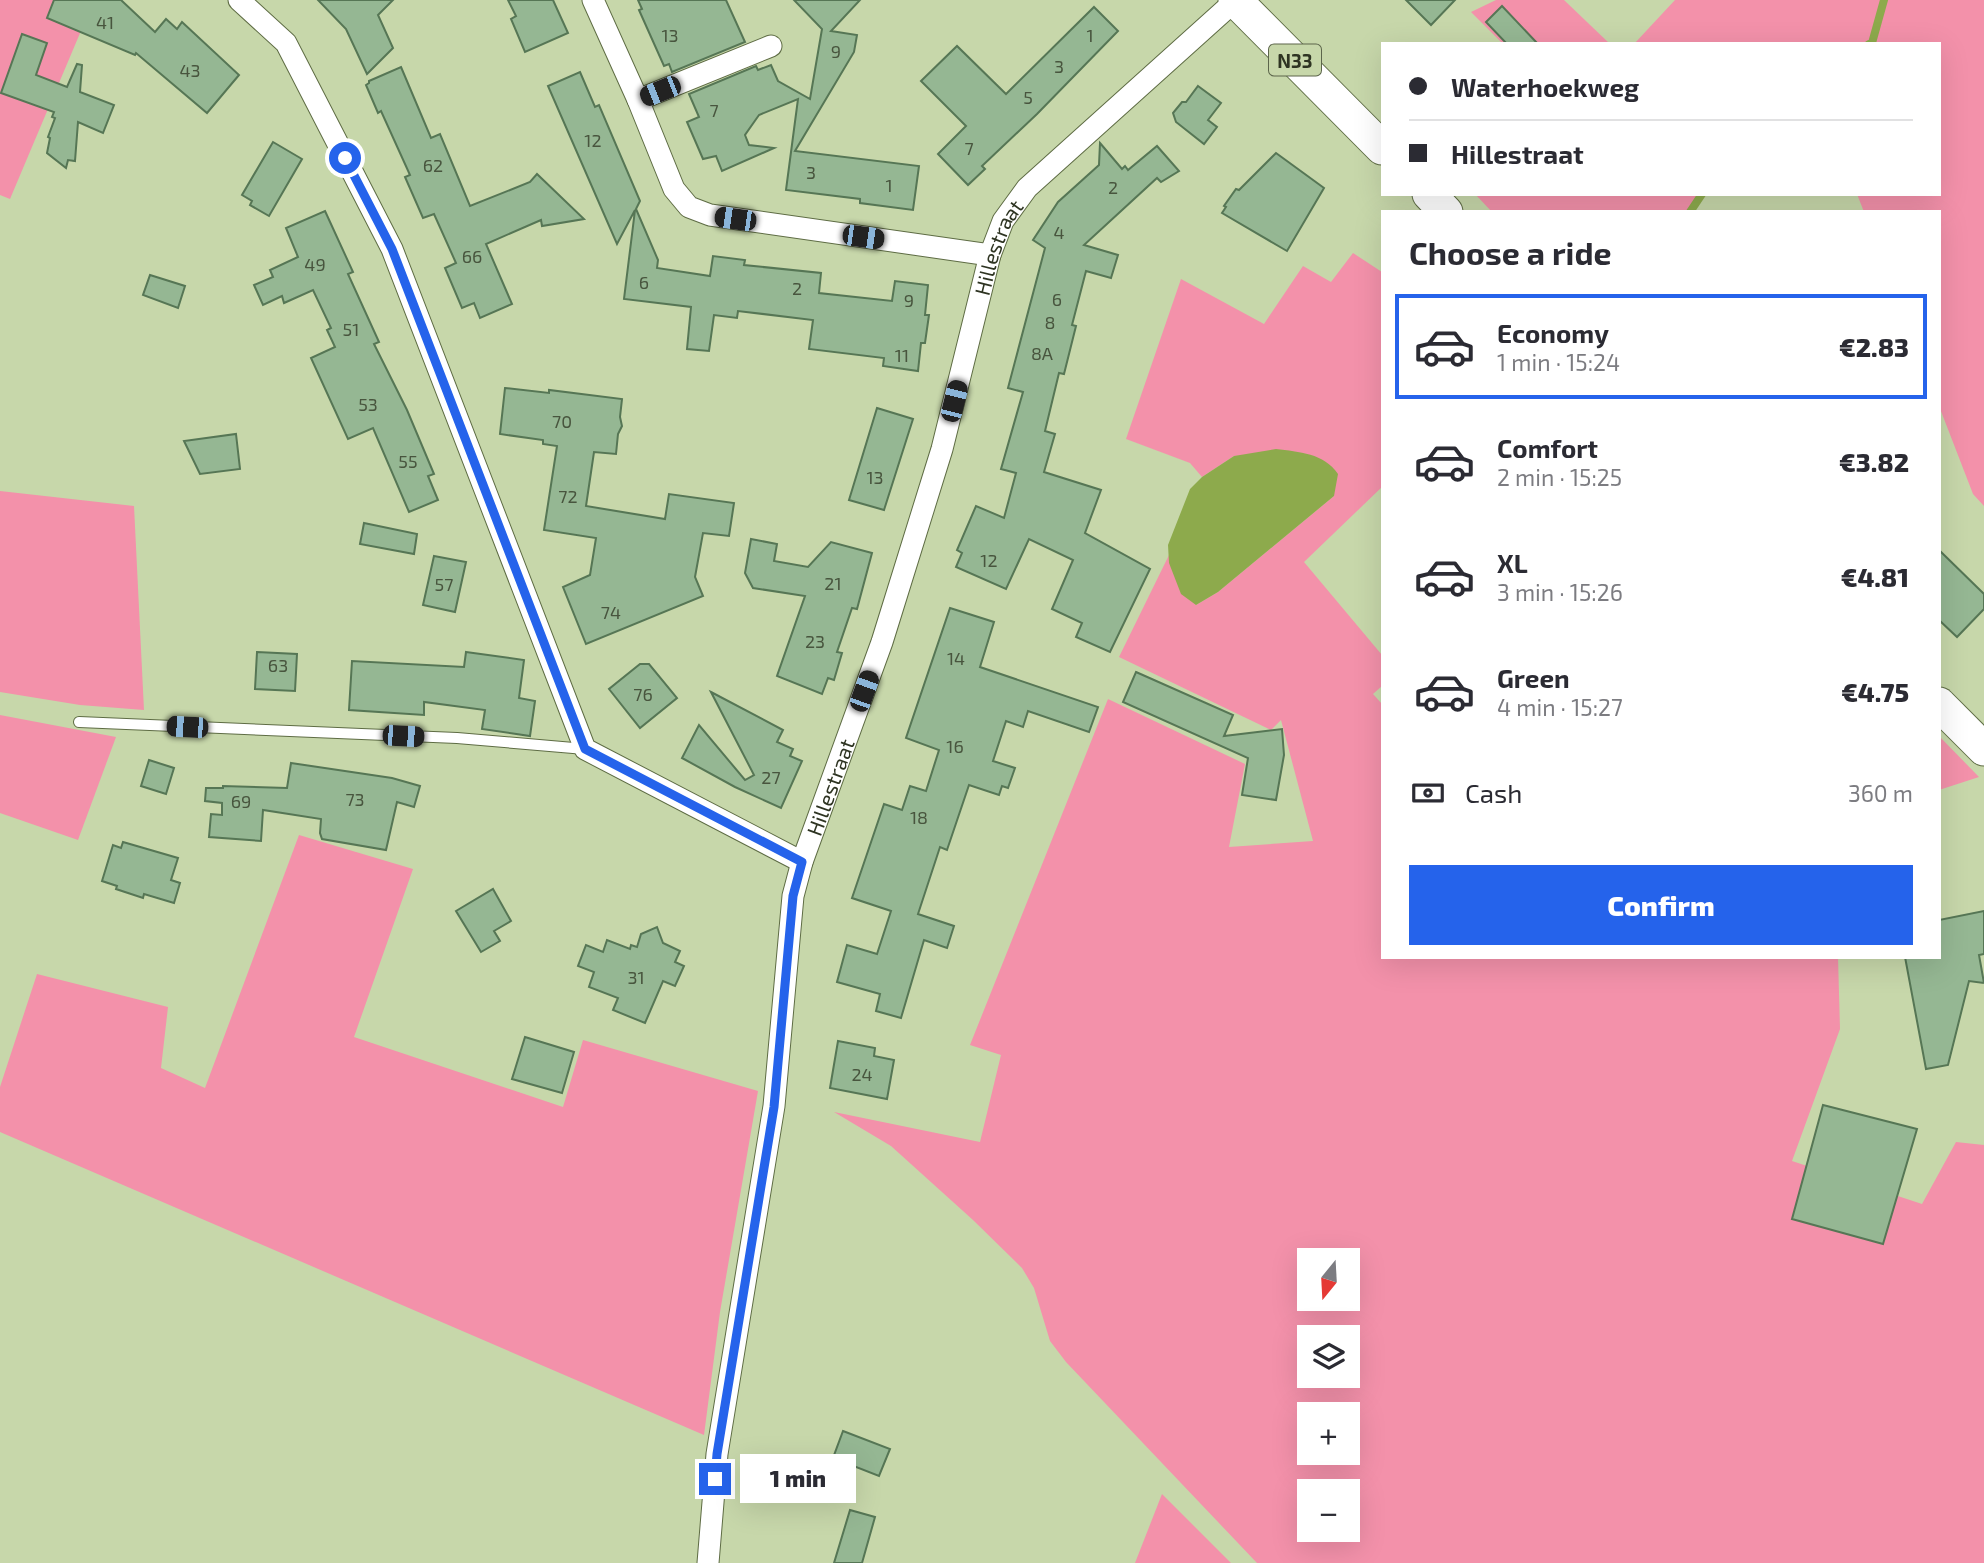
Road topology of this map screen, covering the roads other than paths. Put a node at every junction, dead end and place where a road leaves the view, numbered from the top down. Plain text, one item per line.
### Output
1 (239, 0) edge
2 (593, 0) edge
3 (1236, 0) edge
4 (771, 46) dead end
5 (638, 100) junction
6 (1381, 147) edge
7 (1431, 196) edge
8 (1444, 210) edge
9 (990, 256) junction
10 (1941, 706) edge
11 (79, 722) dead end
12 (585, 749) junction
13 (1984, 749) edge
14 (802, 862) junction
15 (708, 1563) edge

1 - 12 street
2 - 5 street
3 - 6 main road, N33
3 - 9 street, Hillestraat
4 - 5 street
5 - 9 street
7 - 8 main road
9 - 14 street, Hillestraat
10 - 13 main road
11 - 12 lane
12 - 14 street
14 - 15 street, Hillestraat

